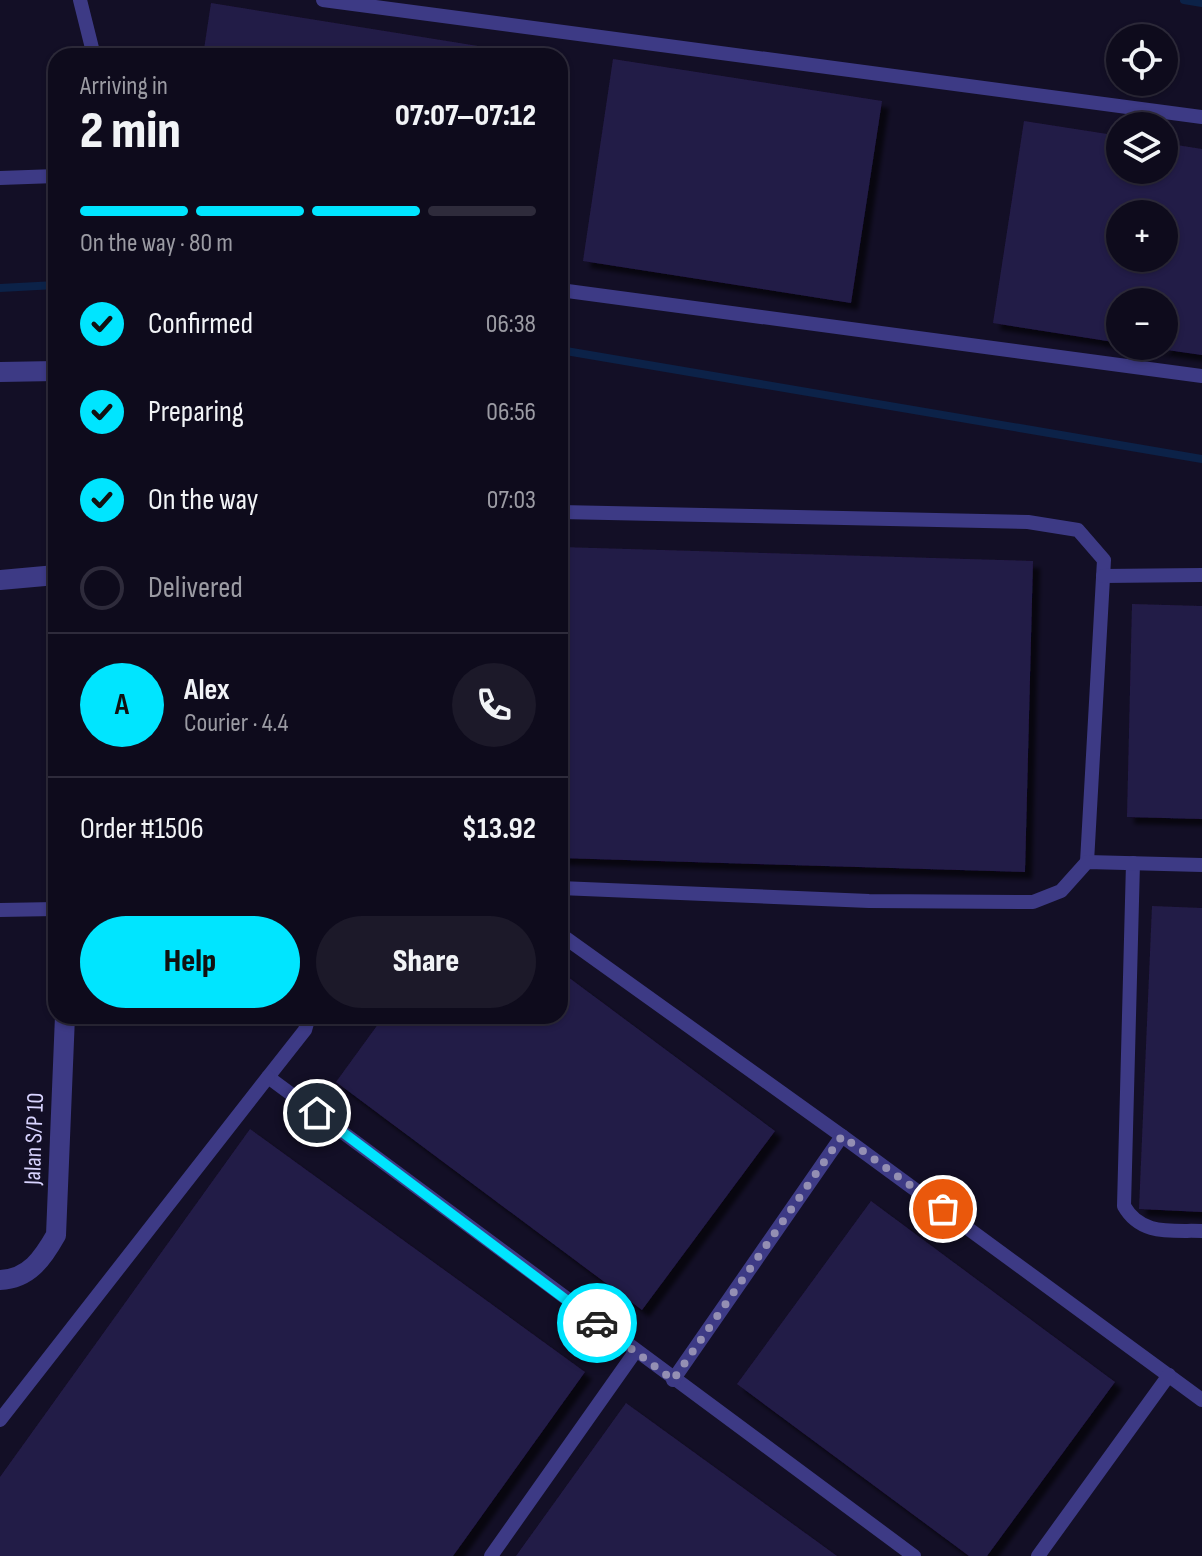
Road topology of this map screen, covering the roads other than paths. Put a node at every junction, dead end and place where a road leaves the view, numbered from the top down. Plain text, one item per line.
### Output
1 (80, 0) edge
2 (323, 0) edge
3 (92, 48) edge
4 (1202, 117) edge
5 (48, 176) edge
6 (0, 178) edge
7 (568, 291) edge
8 (48, 371) edge
9 (0, 372) edge
10 (1202, 376) edge
11 (568, 512) edge
12 (1202, 575) edge
13 (48, 576) edge
14 (1103, 576) junction
15 (0, 580) edge
16 (1087, 862) junction
17 (1133, 863) junction
18 (1202, 865) edge
19 (568, 888) edge
20 (48, 909) edge
21 (0, 910) edge
22 (568, 940) edge
23 (65, 1024) edge
24 (307, 1024) edge
25 (268, 1077) junction
26 (842, 1136) junction
27 (1202, 1231) edge
28 (0, 1280) edge
29 (635, 1352) junction
30 (1169, 1375) junction
31 (673, 1380) junction
32 (1202, 1400) edge
33 (0, 1420) edge
34 (491, 1556) edge
35 (914, 1556) edge
36 (1038, 1556) edge

1 - 3 lane
2 - 4 lane
5 - 6 lane
7 - 10 lane
8 - 9 street
11 - 14 lane
12 - 14 lane
13 - 15 street
14 - 16 lane
16 - 17 lane
16 - 19 lane
17 - 18 lane
17 - 27 lane
20 - 21 lane
22 - 26 lane
23 - 28 street, Jalan S/P 10
24 - 25 lane
25 - 29 lane
25 - 33 lane
26 - 30 lane
26 - 31 lane
29 - 31 lane
29 - 34 lane
30 - 32 lane
30 - 36 lane
31 - 35 lane

